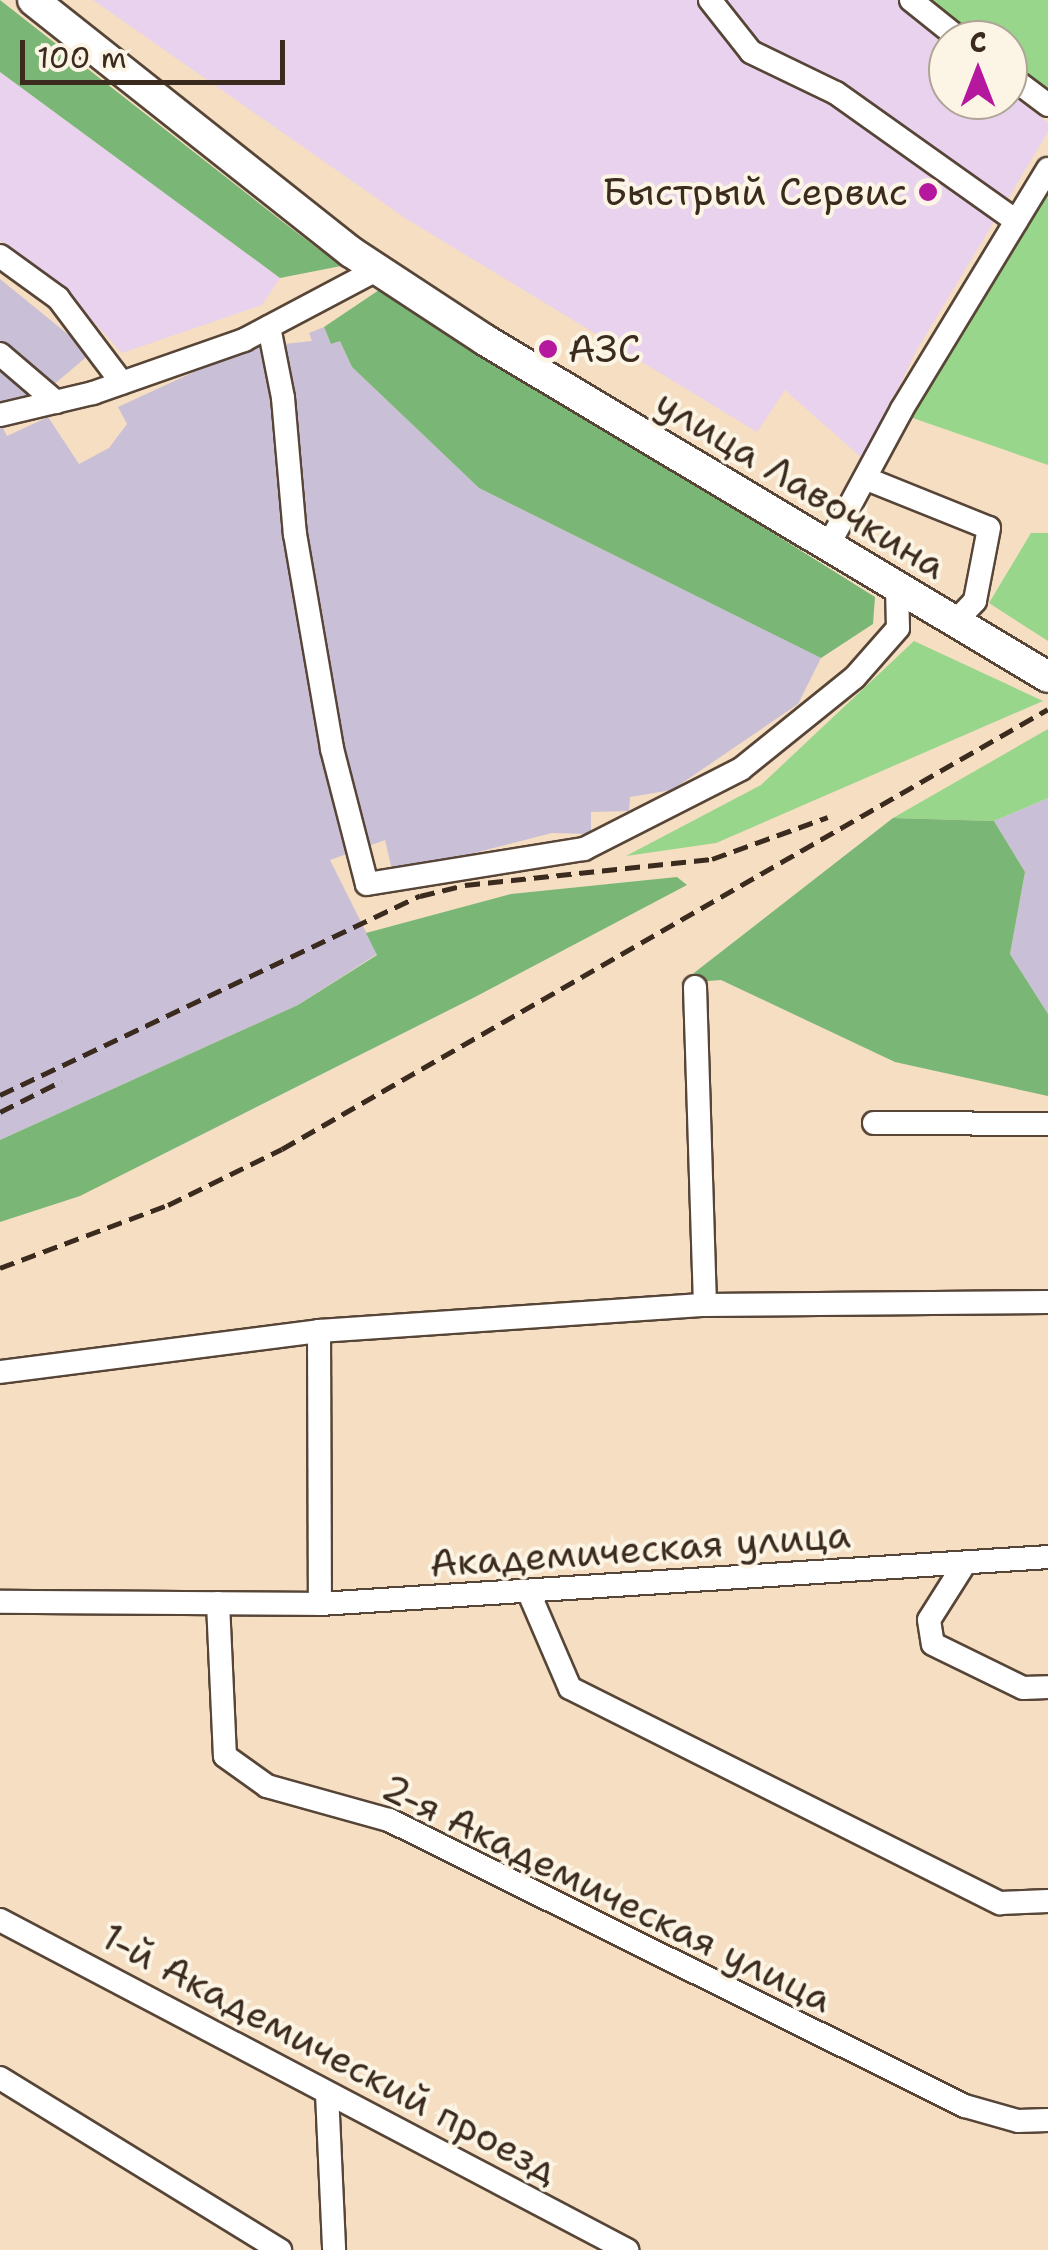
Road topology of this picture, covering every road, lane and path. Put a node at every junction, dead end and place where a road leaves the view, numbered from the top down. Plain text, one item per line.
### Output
1 (33, 0) edge
2 (710, 0) edge
3 (910, 0) edge
4 (936, 20) edge
5 (1048, 169) edge
6 (1016, 222) junction
7 (0, 256) edge
8 (378, 269) junction
9 (269, 327) junction
10 (0, 354) edge
11 (122, 383) junction
12 (56, 402) junction
13 (0, 415) edge
14 (867, 479) junction
15 (828, 546) junction
16 (897, 588) junction
17 (954, 624) junction
18 (1048, 677) edge
19 (695, 987) dead end
20 (874, 1123) dead end
21 (1048, 1124) edge
22 (1048, 1302) edge
23 (705, 1305) junction
24 (319, 1331) junction
25 (0, 1372) edge
26 (1048, 1557) edge
27 (965, 1563) junction
28 (529, 1593) junction
29 (0, 1602) edge
30 (218, 1603) junction
31 (320, 1604) junction
32 (1048, 1687) edge
33 (1048, 1901) edge
34 (0, 1920) edge
35 (0, 2078) edge
36 (328, 2092) junction
37 (1048, 2120) edge
38 (280, 2250) edge
39 (334, 2250) edge
40 (626, 2250) edge

1 - 8 main road, улица Лавочкина
2 - 6 street
3 - 4 street
5 - 6 street
6 - 14 street
7 - 11 street
8 - 9 street
8 - 15 main road, улица Лавочкина
9 - 11 street
9 - 16 street
10 - 12 street
11 - 12 street
12 - 13 street
14 - 15 street
14 - 17 street
15 - 16 main road, улица Лавочкина
16 - 17 main road, улица Лавочкина
17 - 18 main road, улица Лавочкина
19 - 23 street
20 - 21 street
22 - 23 street
23 - 24 street
24 - 25 street
24 - 31 street
26 - 27 street, Академическая улица
27 - 28 street, Академическая улица
27 - 32 street
28 - 31 street, Академическая улица
28 - 33 street
29 - 30 street, Академическая улица
30 - 31 street, Академическая улица
30 - 37 street, 2-я Академическая улица
34 - 36 street, 1-й Академический проезд
35 - 38 street
36 - 39 street
36 - 40 street, 1-й Академический проезд

